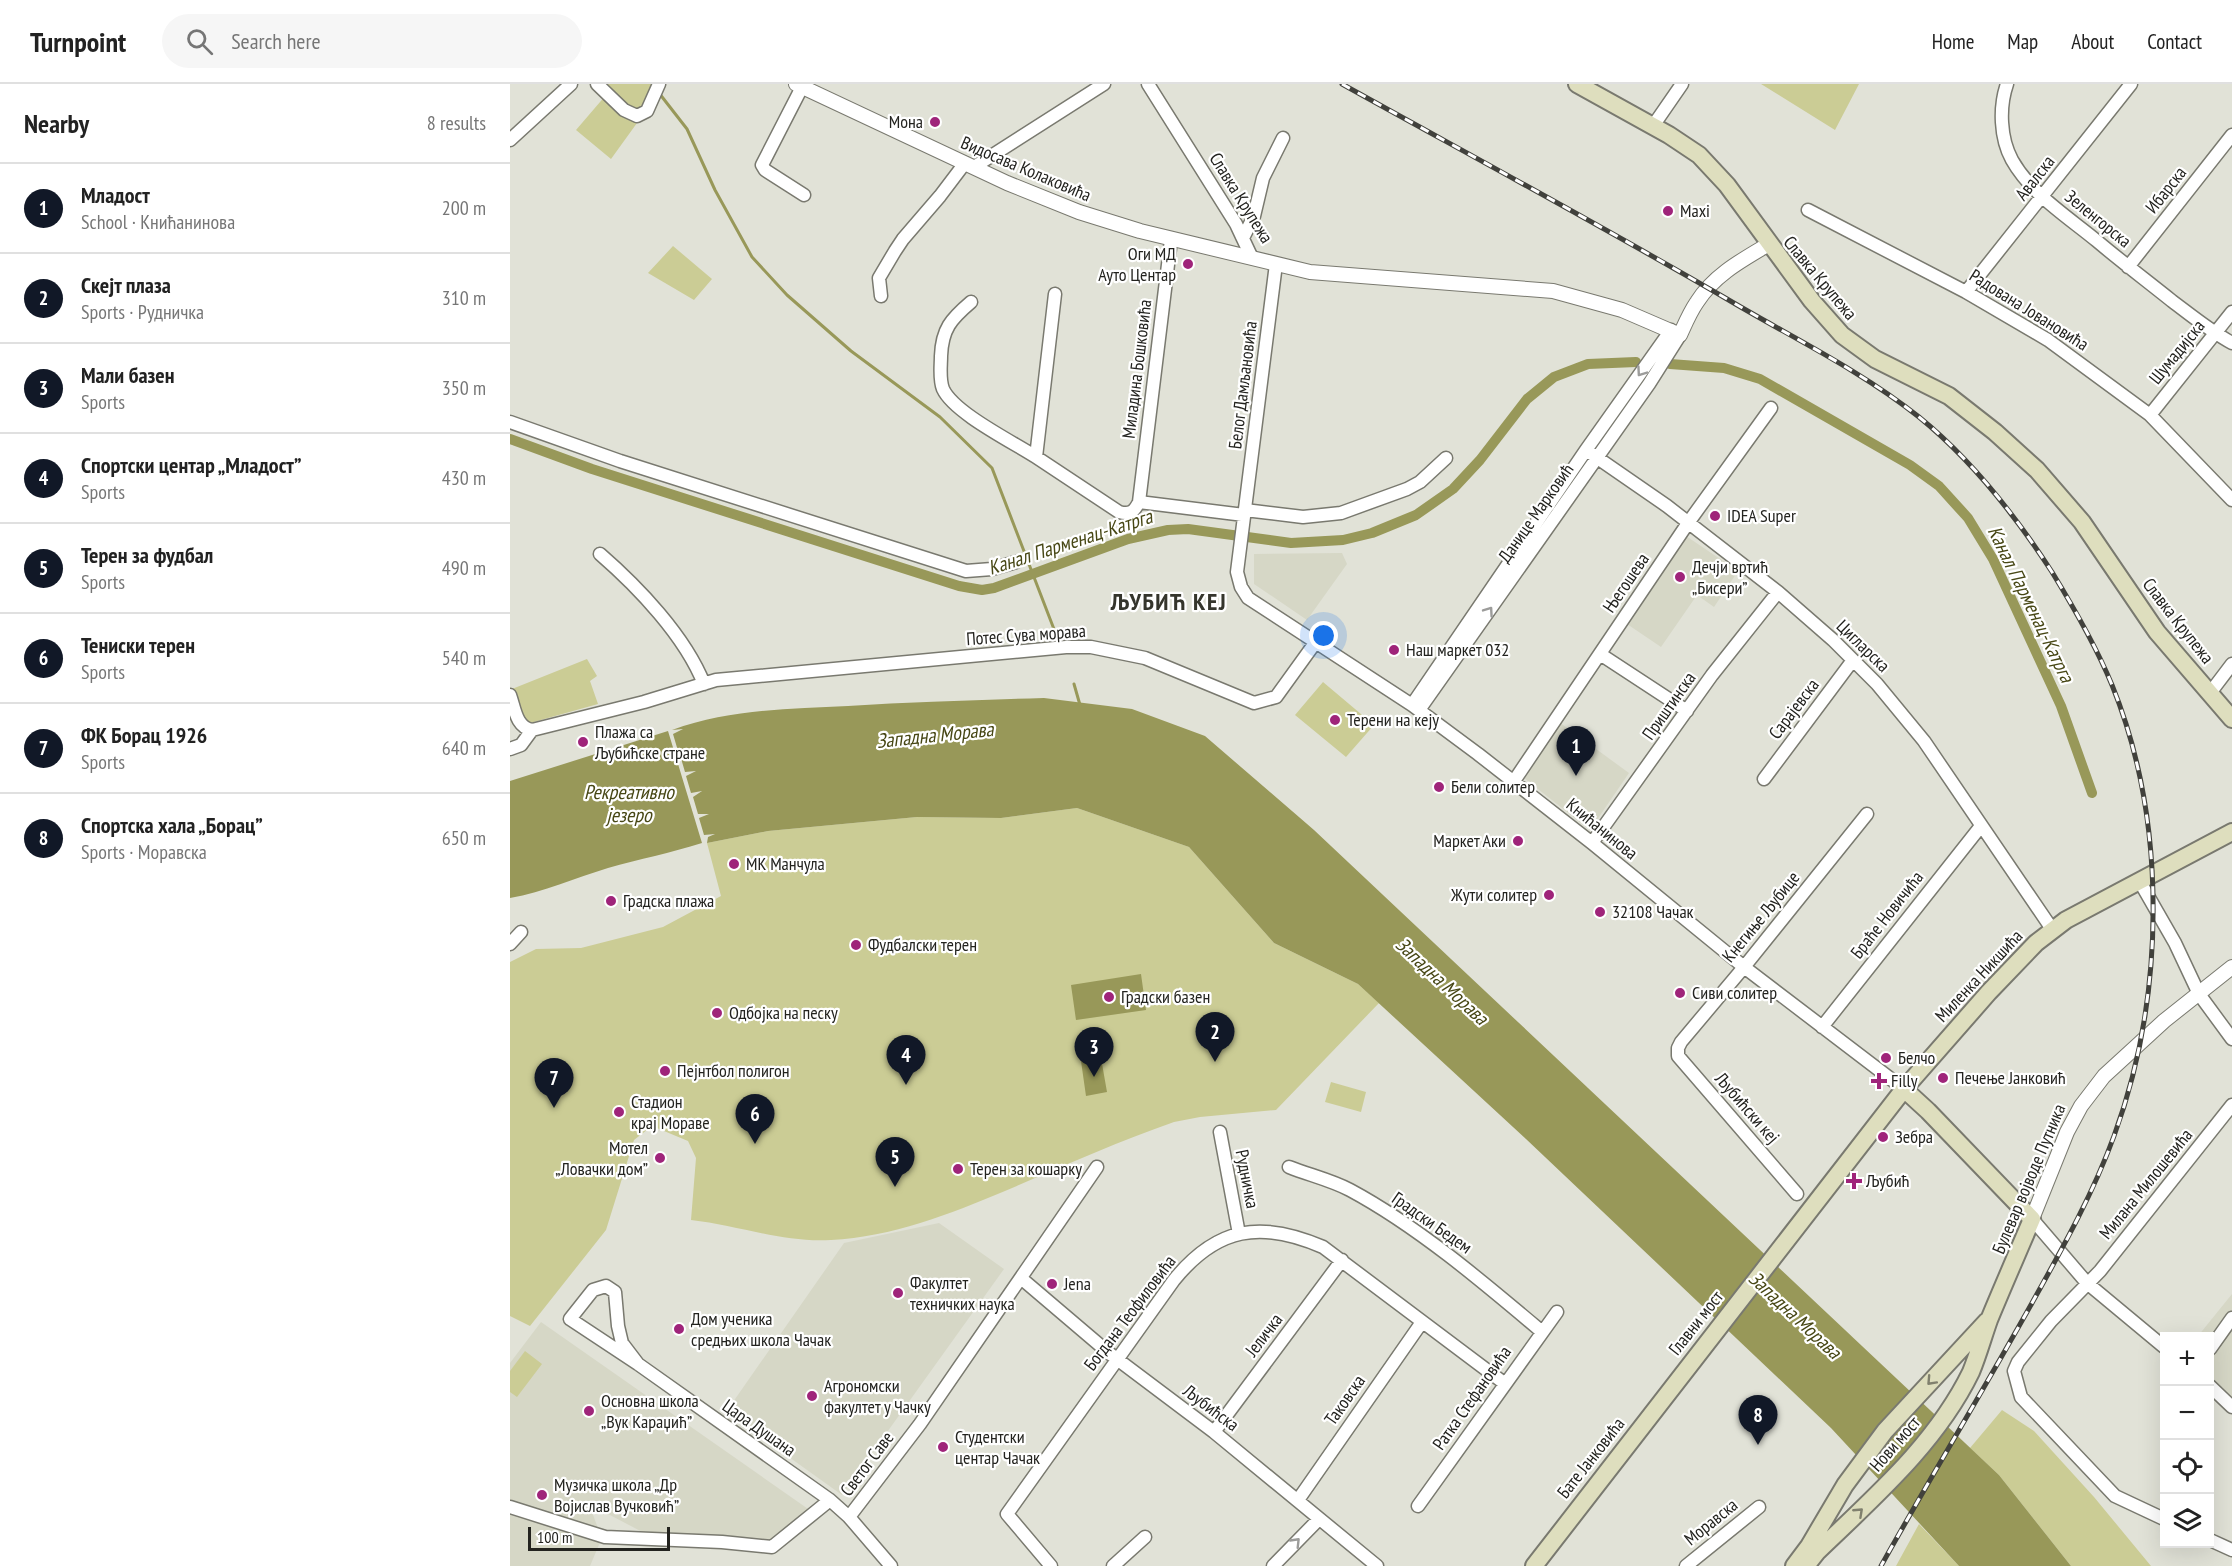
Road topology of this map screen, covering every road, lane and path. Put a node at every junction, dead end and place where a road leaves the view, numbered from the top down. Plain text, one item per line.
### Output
1 (571, 84) edge
2 (597, 84) edge
3 (1104, 84) edge
4 (1148, 84) edge
5 (1576, 84) edge
6 (1682, 84) edge
7 (2007, 84) edge
8 (2131, 84) edge
9 (799, 85) edge
10 (657, 89) edge
11 (1653, 126) junction
12 (524, 129) junction
13 (2232, 135) edge
14 (1283, 138) dead end
15 (510, 141) edge
16 (510, 146) edge
17 (969, 165) junction
18 (804, 195) dead end
19 (2043, 197) junction
20 (1808, 210) dead end
21 (1243, 238) junction
22 (1171, 240) junction
23 (1769, 244) junction
24 (1252, 258) junction
25 (1276, 264) junction
26 (2128, 267) junction
27 (1966, 292) junction
28 (1055, 294) dead end
29 (882, 296) dead end
30 (972, 302) dead end
31 (2232, 312) edge
32 (1675, 333) junction
33 (2215, 333) junction
34 (2232, 343) edge
35 (1771, 408) dead end
36 (2150, 415) junction
37 (510, 422) edge
38 (1586, 450) junction
39 (1446, 458) dead end
40 (1597, 458) junction
41 (1040, 459) junction
42 (2232, 500) edge
43 (1139, 502) junction
44 (1245, 512) junction
45 (1688, 523) junction
46 (600, 554) dead end
47 (1016, 562) dead end
48 (1241, 587) joint
49 (1778, 592) junction
50 (1315, 644) junction
51 (1600, 654) junction
52 (1853, 660) junction
53 (2232, 664) edge
54 (704, 684) junction
55 (2210, 693) junction
56 (510, 695) edge
57 (1416, 708) junction
58 (1687, 711) junction
59 (2232, 719) edge
60 (532, 730) junction
61 (510, 749) edge
62 (1764, 779) dead end
63 (1514, 781) junction
64 (1867, 813) dead end
65 (1981, 826) junction
66 (2232, 832) edge
67 (1592, 843) junction
68 (2140, 882) junction
69 (2052, 929) junction
70 (521, 932) dead end
71 (510, 944) edge
72 (1744, 967) junction
73 (2232, 967) edge
74 (2199, 994) junction
75 (1822, 1027) junction
76 (2232, 1039) edge
77 (1681, 1042) joint
78 (1904, 1089) junction
79 (2232, 1105) edge
80 (1220, 1132) dead end
81 (1097, 1167) dead end
82 (1289, 1167) dead end
83 (1797, 1194) dead end
84 (1809, 1211) joint
85 (2032, 1219) junction
86 (1239, 1234) junction
87 (1342, 1260) junction
88 (1022, 1279) junction
89 (2087, 1283) junction
90 (1557, 1312) dead end
91 (2232, 1318) edge
92 (1422, 1322) junction
93 (1541, 1331) junction
94 (1976, 1342) junction
95 (2214, 1343) edge
96 (2160, 1344) edge
97 (1116, 1359) junction
98 (638, 1364) junction
99 (1680, 1375) joint
100 (1504, 1383) junction
101 (2214, 1390) edge
102 (2232, 1407) edge
103 (1214, 1432) junction
104 (830, 1500) junction
105 (1298, 1500) junction
106 (1418, 1506) dead end
107 (510, 1507) edge
108 (1759, 1507) dead end
109 (849, 1517) junction
110 (2160, 1518) edge
111 (1319, 1519) junction
112 (1146, 1537) dead end
113 (2214, 1542) edge
114 (1813, 1549) junction
115 (2232, 1550) edge
116 (891, 1566) edge
117 (1051, 1566) edge
118 (1113, 1566) edge
119 (1273, 1566) edge
120 (1377, 1566) edge
121 (1534, 1566) edge
122 (1686, 1566) edge
123 (1794, 1566) edge
124 (1806, 1566) edge

1 - 12 street
2 - 10 street
3 - 17 street
4 - 21 street, Славка Крупежа
5 - 11 main road
6 - 11 street
7 - 19 street, Зеленгорска
8 - 19 street, Авалска
9 - 17 street, Видосава Колаковића
9 - 18 street
11 - 23 main road
12 - 15 street
12 - 16 street
13 - 26 street, Ибарска
14 - 21 street
17 - 22 street, Видосава Колаковића
17 - 29 street
19 - 26 street, Зеленгорска
19 - 27 street, Авалска
20 - 27 street, Радована Јовановића
21 - 24 street, Славка Крупежа
22 - 24 street, Видосава Колаковића
22 - 43 street, Миладина Бошковића
23 - 32 street, Славка Крупежа
23 - 55 main road, Славка Крупежа
24 - 25 street, Славка Крупежа
25 - 32 street, Славка Крупежа
25 - 44 street, Белог Дамљановића
26 - 33 street, Зеленгорска
27 - 36 street, Радована Јовановића
28 - 41 street
30 - 41 street
31 - 33 street, Шумадијска
32 -> 38 street, Данице Марковић
32 - 40 street, Данице Марковић
33 - 34 street, Зеленгорска
33 - 36 street, Шумадијска
35 - 45 street, Његошева
36 - 42 street, Радована Јовановића
37 - 47 street
38 - 40 street, Цигларска
38 - 57 street, Данице Марковић
39 - 44 street
40 - 45 street, Цигларска
57 -> 40 street, Данице Марковић
41 - 43 street
43 - 44 street
44 - 48 street, Белог Дамљановића
45 - 49 street, Цигларска
45 - 51 street, Његошева
46 - 54 street
48 - 50 street, Книћанинова
49 - 52 street, Цигларска
49 - 58 street, Приштинска
50 - 54 street, Потес Сува морава
50 - 57 street, Книћанинова
51 - 58 street
51 - 63 street, Његошева
52 - 62 street, Сарајевска
52 - 65 street, Цигларска
53 - 55 street
54 - 60 street, Потес Сува морава
55 - 59 main road, Славка Крупежа
56 - 60 street
57 - 63 street, Книћанинова
58 - 67 street, Приштинска
60 - 61 street
63 - 67 street, Книћанинова
64 - 72 street, Кнегиње Љубице
65 - 69 street, Цигларска
65 - 75 street, Браће Новичића
66 - 68 main road, Миленка Никшића
67 - 72 street, Книћанинова
68 - 69 main road, Миленка Никшића
68 - 74 street
69 - 78 main road, Миленка Никшића
70 - 71 street
72 - 75 street, Книћанинова
72 - 77 street, Кнегиње Љубице
73 - 74 street, Булевар војводе Путника
74 - 76 street
74 - 85 street, Булевар војводе Путника
75 - 78 street, Книћанинова
77 - 83 street, Љубићски кеј
78 - 84 main road, Миленка Никшића
78 - 85 main road
79 - 89 street, Милана Милошевића
80 - 86 street, Рудничка
81 - 88 street, Светог Саве
82 - 93 street, Градски Бедем
84 - 99 main road, Главни мост
85 - 89 street
85 - 94 main road, Булевар војводе Путника
86 - 87 street, Богдана Теофиловића
86 - 97 street, Богдана Теофиловића
87 - 92 street, Богдана Теофиловића
87 - 103 street, Јеличка
88 - 97 street, Љубићска
88 - 109 street, Светог Саве
89 - 96 street
89 - 110 street, Милана Милошевића
90 - 93 street, Ратка Стефановића
91 - 95 street
92 - 100 street, Богдана Теофиловића
92 - 105 street, Таковска
93 - 100 street, Ратка Стефановића
94 -> 114 main road, Нови мост
114 -> 94 main road, Нови мост
97 - 103 street, Љубићска
97 - 117 street, Богдана Теофиловића
98 - 98 street, Цара Душана
98 - 104 street, Цара Душана
99 - 121 main road, Бате Јанковића
100 - 106 street, Ратка Стефановића
101 - 102 street
103 - 105 street, Љубићска
104 - 107 street
104 - 109 street, Цара Душана
105 - 111 street, Љубићска
108 - 122 street, Моравска
109 - 116 street, Цара Душана
119 -> 111 street
111 - 120 street, Љубићска
112 - 118 street
113 - 115 street
114 - 123 main road
114 - 124 main road

